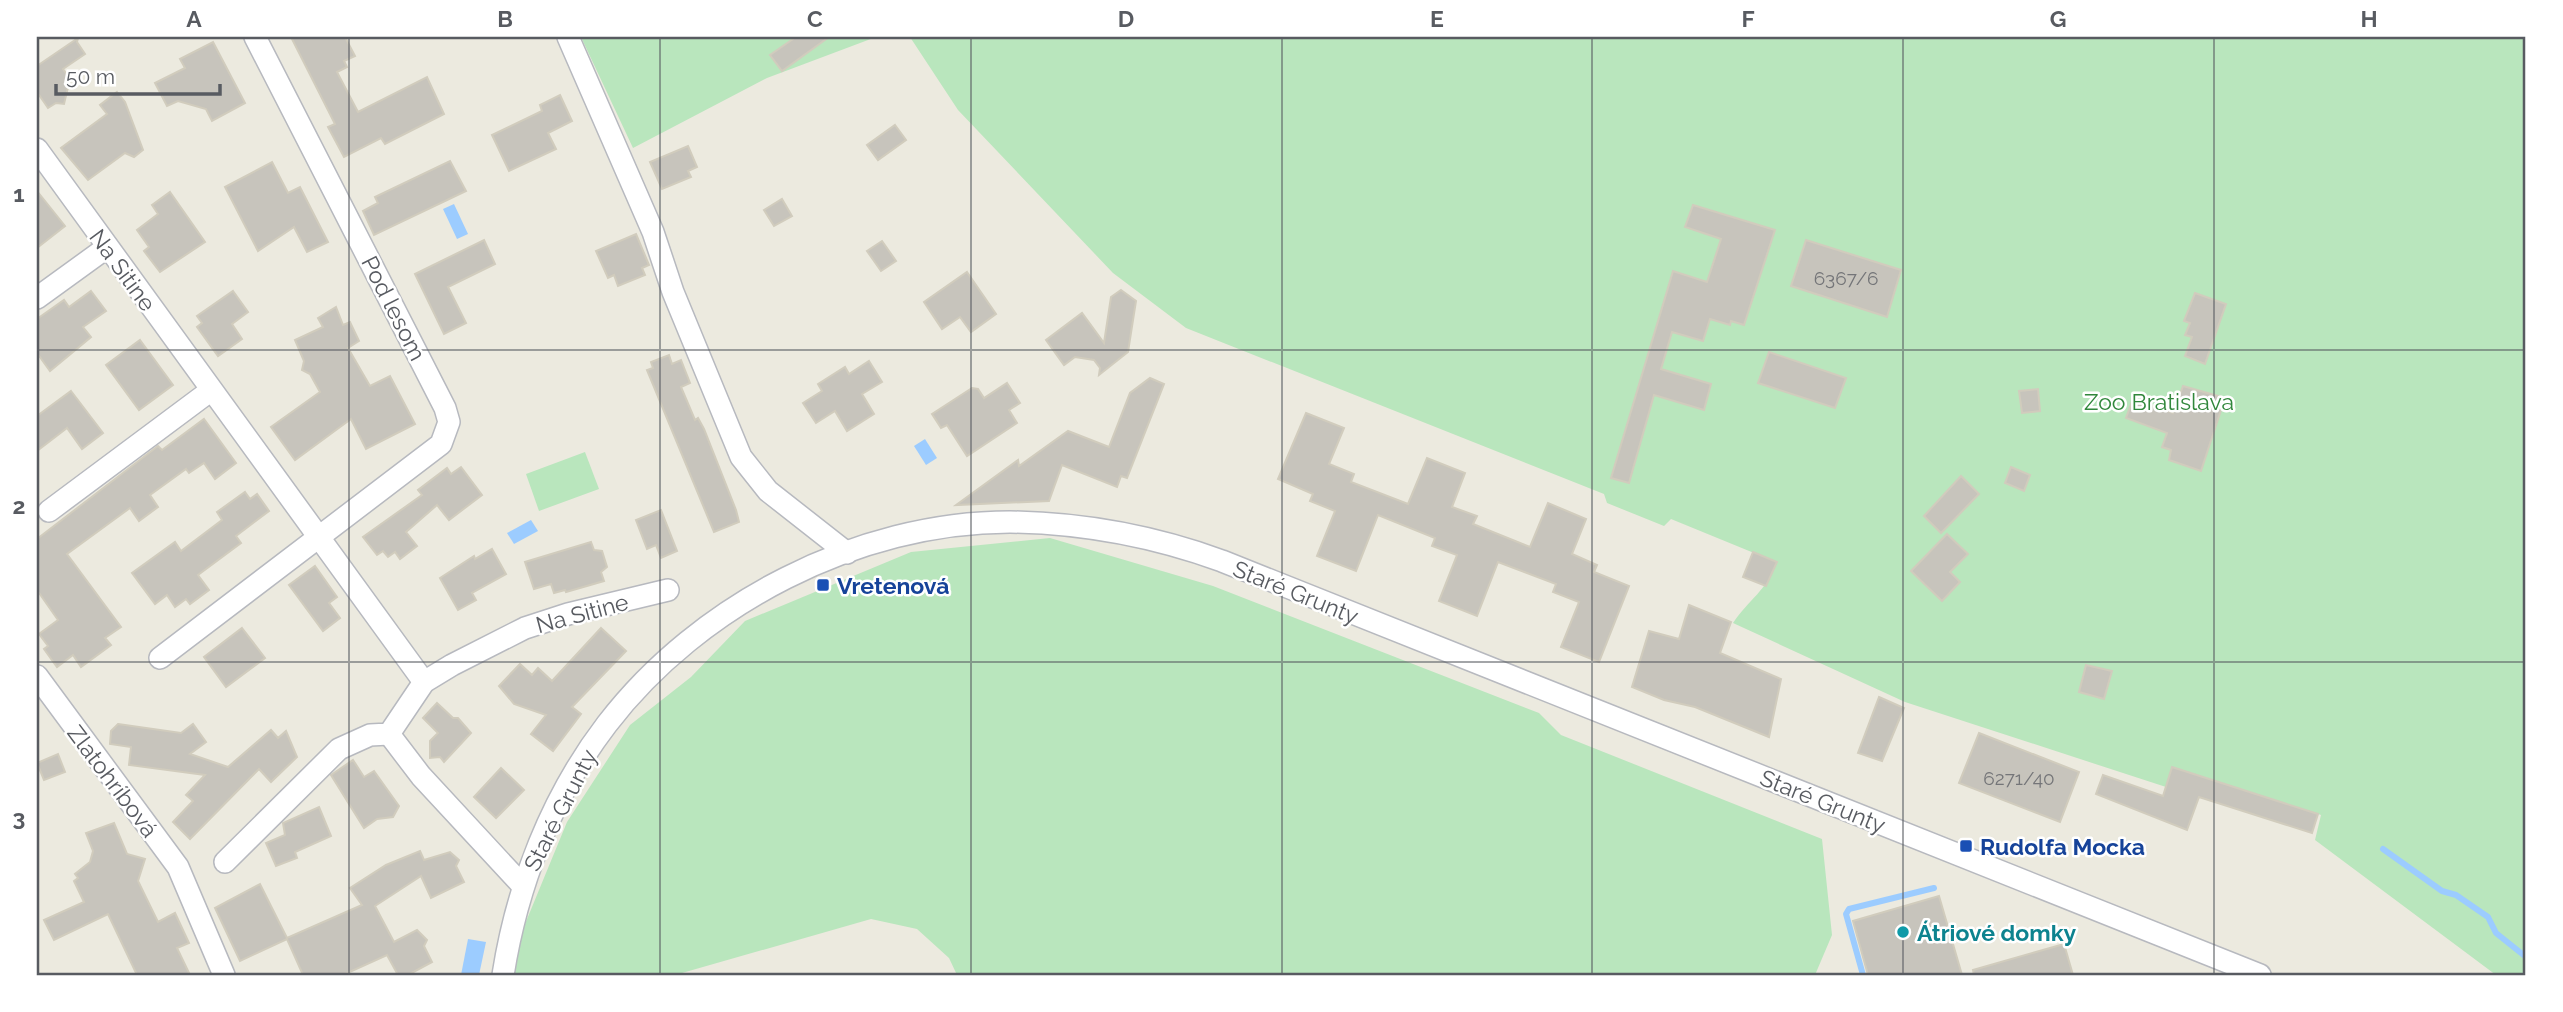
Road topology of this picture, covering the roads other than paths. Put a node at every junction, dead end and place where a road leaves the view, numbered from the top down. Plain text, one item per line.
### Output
1 (255, 37) edge
2 (568, 37) edge
3 (37, 149) edge
4 (106, 248) junction
5 (37, 298) edge
6 (210, 391) junction
7 (49, 511) dead end
8 (319, 538) junction
9 (847, 553) junction
10 (668, 590) dead end
11 (160, 658) dead end
12 (37, 676) edge
13 (424, 682) junction
14 (389, 734) junction
15 (225, 862) dead end
16 (522, 886) junction
17 (224, 975) edge
18 (503, 975) edge
19 (2260, 975) edge

1 - 8 street, Pod lesom
2 - 9 street
3 - 4 street, Na Sitine
4 - 5 street
4 - 6 street, Na Sitine
6 - 7 street
6 - 8 street, Na Sitine
8 - 11 street
8 - 13 street, Na Sitine
9 - 16 street, Staré Grunty
9 - 19 street, Staré Grunty
10 - 13 street, Na Sitine
12 - 17 street, Zlatohríbová
13 - 14 street, Na Sitine
14 - 15 street
14 - 16 street
16 - 18 street, Staré Grunty

